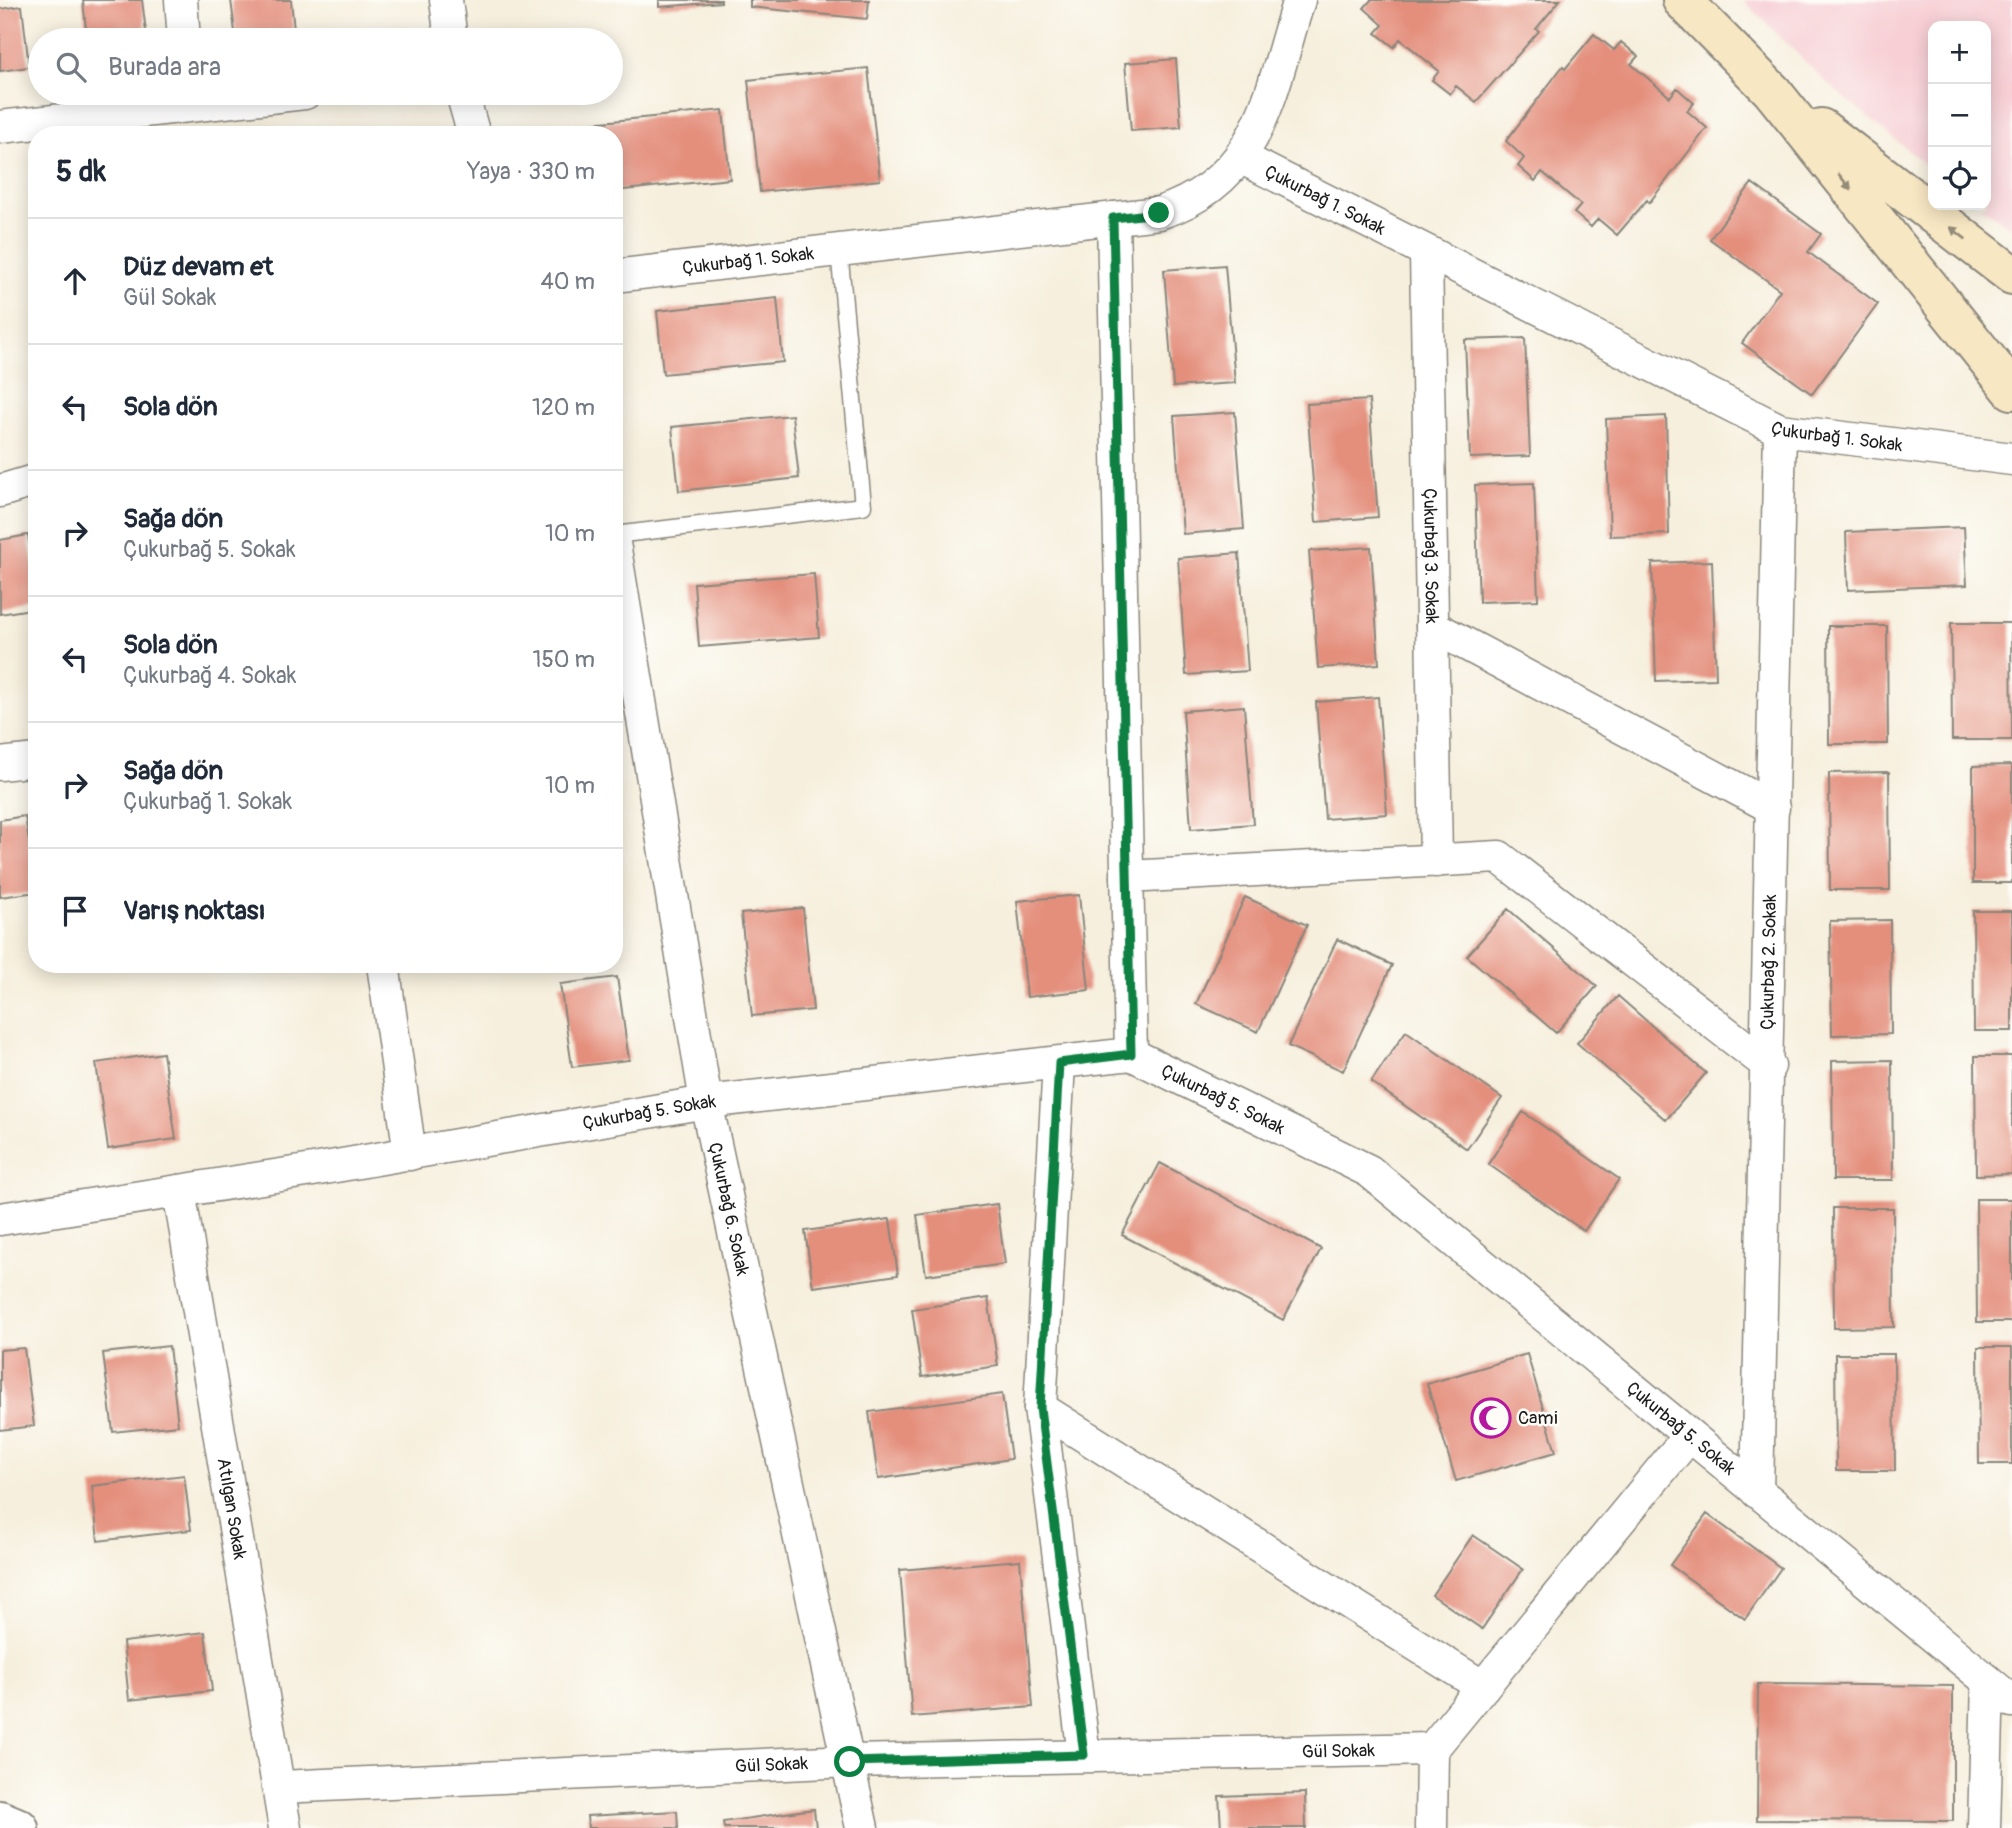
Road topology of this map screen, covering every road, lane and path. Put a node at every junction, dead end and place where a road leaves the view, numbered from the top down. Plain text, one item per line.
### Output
1 (181, 0) edge
2 (446, 0) edge
3 (1299, 0) edge
4 (1682, 0) edge
5 (183, 28) edge
6 (450, 28) edge
7 (1772, 90) junction
8 (148, 105) edge
9 (465, 105) edge
10 (471, 126) edge
11 (0, 127) edge
12 (1242, 158) junction
13 (1113, 218) junction
14 (839, 250) junction
15 (1426, 252) junction
16 (623, 275) edge
17 (2012, 275) edge
18 (2012, 390) edge
19 (1780, 430) junction
20 (2012, 459) edge
21 (28, 483) edge
22 (0, 491) edge
23 (623, 534) edge
24 (623, 598) edge
25 (1432, 626) junction
26 (28, 761) edge
27 (0, 764) edge
28 (1773, 808) junction
29 (1436, 861) junction
30 (1127, 877) junction
31 (384, 973) edge
32 (1131, 1054) junction
33 (1059, 1063) junction
34 (1769, 1066) junction
35 (706, 1102) junction
36 (410, 1154) junction
37 (179, 1191) junction
38 (0, 1219) edge
39 (1040, 1408) junction
40 (1689, 1436) junction
41 (1757, 1492) junction
42 (1988, 1681) junction
43 (1483, 1687) junction
44 (2012, 1701) edge
45 (1432, 1749) junction
46 (1084, 1755) junction
47 (850, 1762) junction
48 (280, 1787) junction
49 (0, 1820) edge
50 (19, 1828) edge
51 (285, 1828) edge
52 (862, 1828) edge
53 (1431, 1828) edge
54 (1984, 1828) edge

1 - 5 street
2 - 6 street
3 - 12 street
4 - 7 main road
17 -> 7 main road
7 -> 18 main road
8 - 11 street
9 - 10 street
12 - 13 street, Çukurbağ 1. Sokak
12 - 15 street, Çukurbağ 1. Sokak
13 - 14 street, Çukurbağ 1. Sokak
13 - 30 street
14 - 16 street, Çukurbağ 1. Sokak
14 - 23 lane
15 - 19 street, Çukurbağ 1. Sokak
15 - 25 street, Çukurbağ 3. Sokak
19 - 20 street, Çukurbağ 1. Sokak
19 - 28 street, Çukurbağ 2. Sokak
21 - 22 street
24 - 35 street, Çukurbağ 6. Sokak
25 - 28 street
25 - 29 street, Çukurbağ 3. Sokak
26 - 27 street
28 - 34 street, Çukurbağ 2. Sokak
29 - 30 street
29 - 34 street
30 - 32 street
31 - 36 street
32 - 33 street, Çukurbağ 5. Sokak
32 - 40 street, Çukurbağ 5. Sokak
33 - 35 street, Çukurbağ 5. Sokak
33 - 39 street
34 - 41 street, Çukurbağ 2. Sokak
35 - 36 street, Çukurbağ 5. Sokak
35 - 47 street, Çukurbağ 6. Sokak
36 - 37 street, Çukurbağ 5. Sokak
37 - 38 street, Çukurbağ 5. Sokak
37 - 48 street, Atılgan Sokak
39 - 43 street
39 - 46 street
40 - 41 street, Çukurbağ 5. Sokak
40 - 43 street
41 - 42 street, Çukurbağ 5. Sokak
42 - 44 street, Çukurbağ 5. Sokak
42 - 54 street
43 - 45 street
45 - 46 street, Gül Sokak
45 - 53 street
46 - 47 street, Gül Sokak
47 - 48 street, Gül Sokak
47 - 52 street, Çukurbağ 6. Sokak
48 - 51 street, Atılgan Sokak
49 - 50 street

